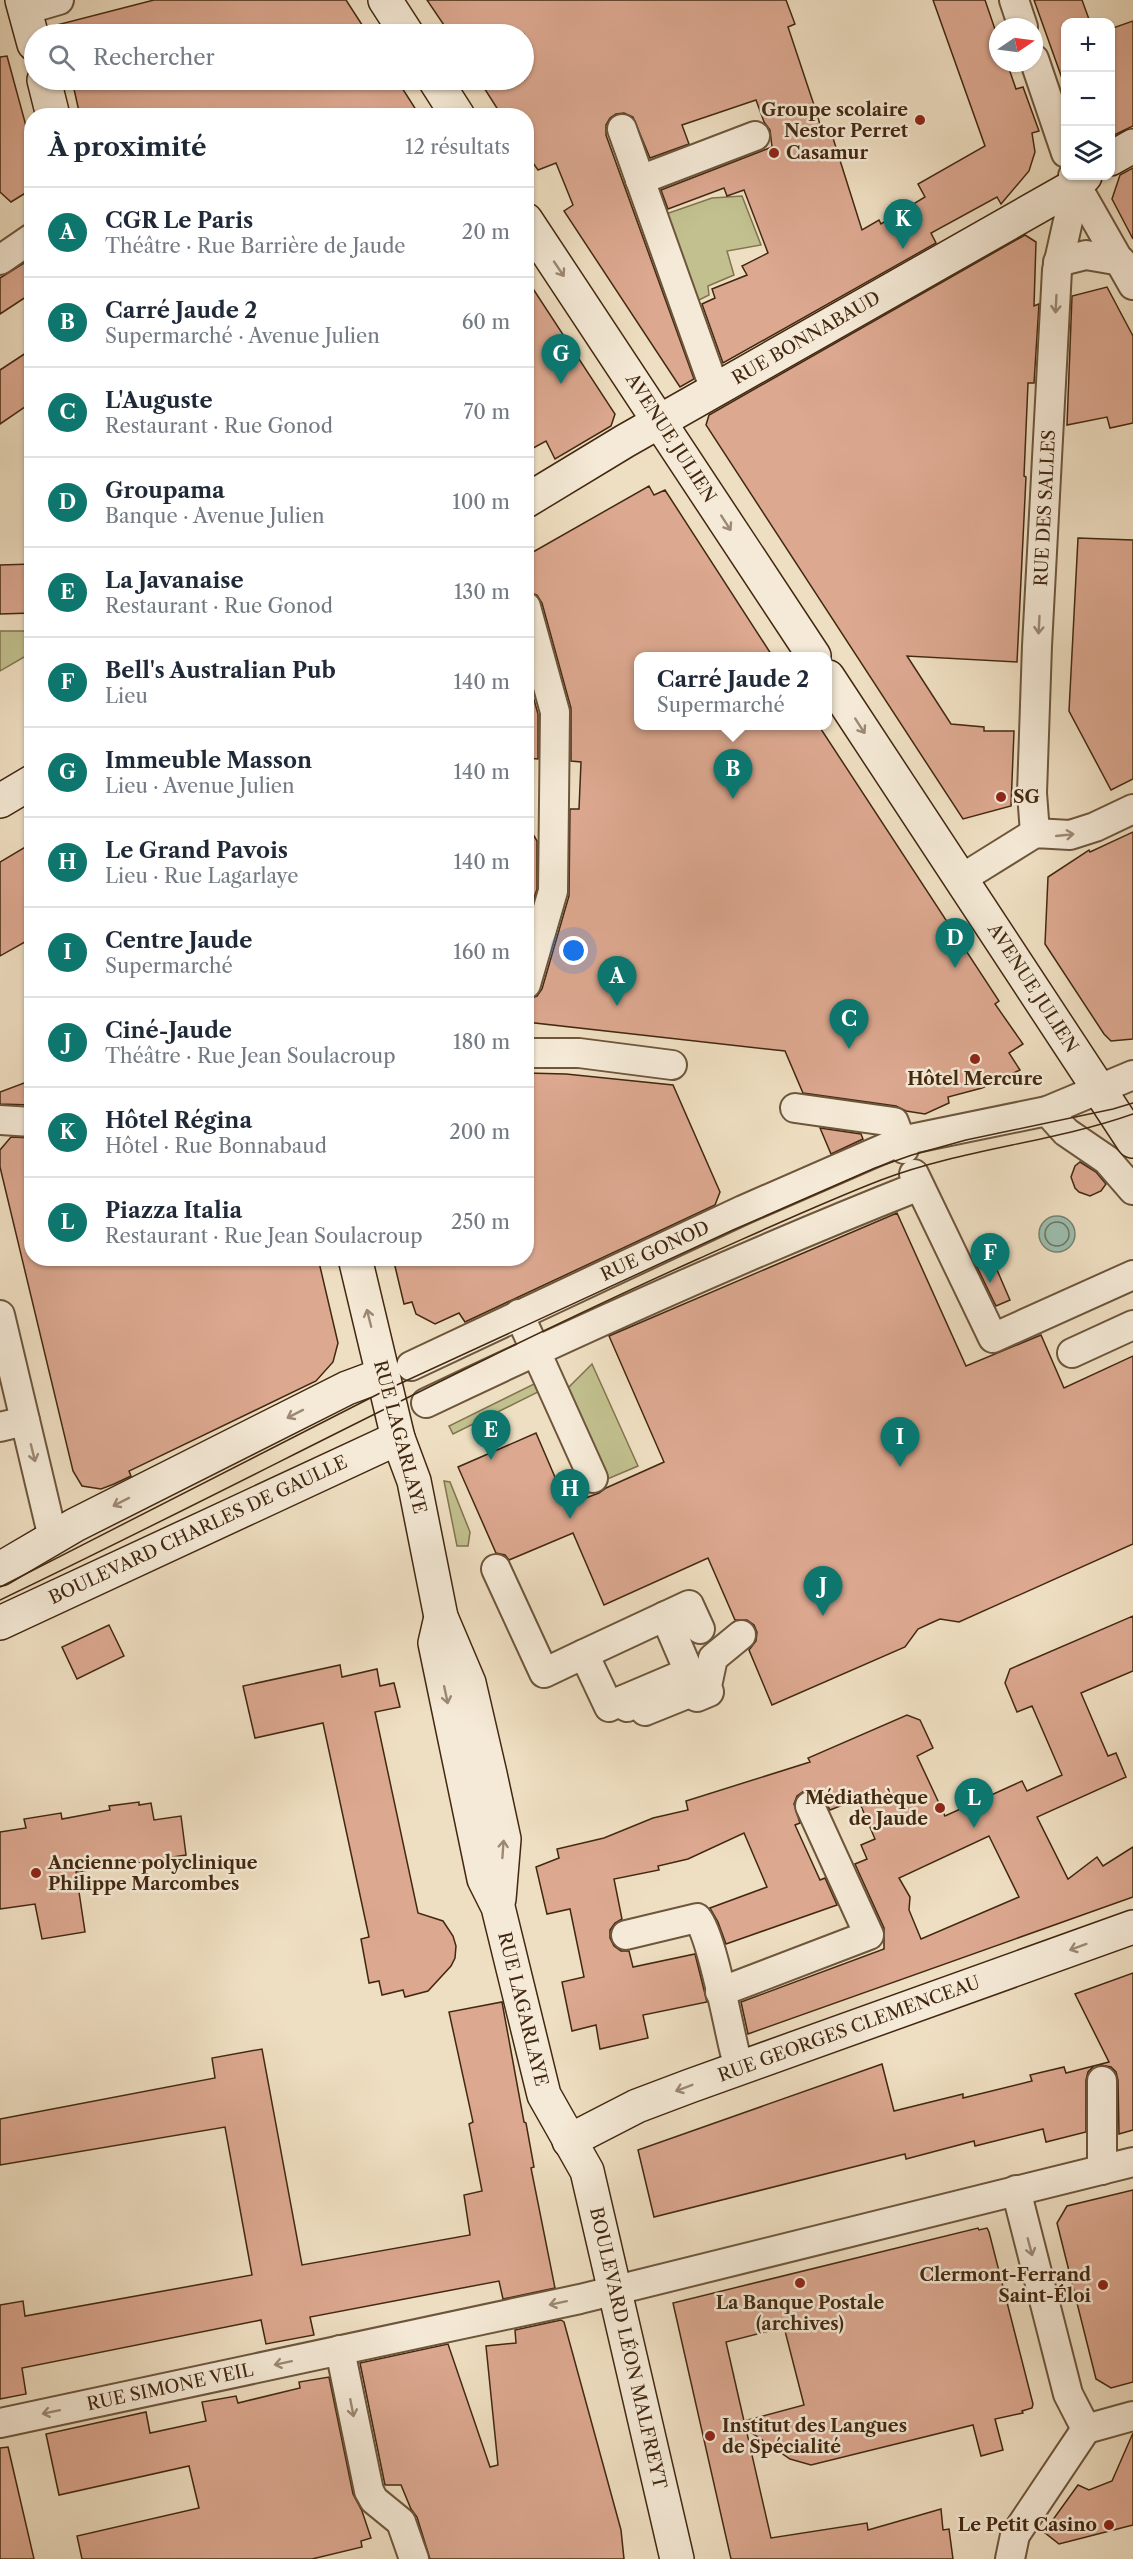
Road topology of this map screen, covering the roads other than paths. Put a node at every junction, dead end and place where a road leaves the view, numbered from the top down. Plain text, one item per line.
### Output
1 (59, 0) edge
2 (385, 0) edge
3 (1014, 0) edge
4 (23, 5) edge
5 (1020, 18) edge
6 (28, 24) edge
7 (401, 24) edge
8 (1038, 72) edge
9 (46, 90) edge
10 (441, 90) edge
11 (51, 108) edge
12 (453, 108) edge
13 (622, 129) dead end
14 (755, 136) dead end
15 (1061, 141) edge
16 (1133, 146) edge
17 (1115, 156) edge
18 (640, 180) junction
19 (1075, 180) edge
20 (1078, 180) edge
21 (1079, 180) edge
22 (534, 232) edge
23 (24, 244) edge
24 (0, 260) edge
25 (1058, 262) junction
26 (1127, 273) edge
27 (715, 390) junction
28 (661, 421) junction
29 (534, 496) edge
30 (534, 636) edge
31 (811, 652) edge
32 (832, 683) edge
33 (24, 788) edge
34 (0, 801) edge
35 (1133, 809) edge
36 (1035, 833) junction
37 (961, 879) junction
38 (534, 956) edge
39 (534, 1053) edge
40 (672, 1065) dead end
41 (1133, 1075) edge
42 (1099, 1090) junction
43 (795, 1108) dead end
44 (1047, 1111) junction
45 (0, 1120) edge
46 (24, 1122) edge
47 (1133, 1141) edge
48 (909, 1163) junction
49 (1133, 1190) edge
50 (358, 1266) edge
51 (1133, 1275) edge
52 (519, 1314) junction
53 (0, 1315) edge
54 (1133, 1325) edge
55 (537, 1351) junction
56 (1072, 1353) dead end
57 (397, 1370) junction
58 (426, 1403) dead end
59 (13, 1424) edge
60 (398, 1438) junction
61 (592, 1478) dead end
62 (53, 1538) junction
63 (0, 1569) edge
64 (496, 1569) dead end
65 (665, 1616) junction
66 (0, 1623) edge
67 (741, 1635) dead end
68 (707, 1644) junction
69 (584, 1654) junction
70 (698, 1679) junction
71 (810, 1806) dead end
72 (1133, 1927) edge
73 (626, 1935) dead end
74 (720, 1992) junction
75 (735, 2053) dead end
76 (1102, 2081) dead end
77 (569, 2141) junction
78 (1133, 2162) edge
79 (1102, 2170) junction
80 (1016, 2190) junction
81 (615, 2291) junction
82 (340, 2350) junction
83 (1133, 2416) edge
84 (0, 2423) edge
85 (1086, 2429) junction
86 (414, 2559) edge
87 (677, 2559) edge
88 (1010, 2559) edge

1 - 4 street
2 - 7 main road
3 - 5 street
4 - 6 main road
8 - 15 street
9 - 11 main road
10 - 12 main road
13 - 18 street
14 - 18 street
16 - 17 main road
18 - 27 street
19 - 27 main road, RUE BONNABAUD
20 - 25 street, RUE DES SALLES
21 - 26 street
22 -> 28 main road, AVENUE JULIEN
23 - 24 street
25 - 26 street
25 -> 36 street, RUE DES SALLES
27 - 28 main road, RUE BONNABAUD
28 - 29 main road, RUE BONNABAUD
28 -> 31 main road, AVENUE JULIEN
30 - 38 street
32 -> 37 main road, AVENUE JULIEN
33 - 34 main road
36 -> 35 street
36 - 37 street
37 - 42 main road, AVENUE JULIEN
39 - 40 street
41 - 42 street, RUE GONOD
42 - 44 street, RUE GONOD
42 - 47 main road, AVENUE JULIEN
43 - 48 street
44 - 48 street, RUE GONOD
44 - 49 street
45 - 46 street
48 - 51 street
48 - 52 street, RUE GONOD
48 - 55 street, RUE GONOD
57 -> 50 main road, RUE LAGARLAYE
52 - 55 street
52 - 57 street, RUE GONOD
53 - 59 street
54 - 56 street
55 - 58 street, RUE GONOD
55 - 61 street
57 - 60 main road, RUE LAGARLAYE
57 -> 62 main road
59 -> 62 street
60 - 66 main road, BOULEVARD CHARLES DE GAULLE
60 - 77 main road, RUE LAGARLAYE
62 - 63 main road
64 - 69 street
65 - 68 street
65 - 69 street
65 - 70 street
67 - 68 street
68 - 70 street
69 - 70 street
71 - 74 street
72 -> 77 main road, RUE GEORGES CLEMENCEAU
73 - 74 street
74 - 75 street
76 - 79 street
77 - 81 main road, BOULEVARD LÉON MALFREYT
78 - 79 street, RUE SIMONE VEIL
79 - 80 street, RUE SIMONE VEIL
80 - 81 street, RUE SIMONE VEIL
80 -> 85 street
81 -> 82 street, RUE SIMONE VEIL
81 - 87 main road, BOULEVARD LÉON MALFREYT
82 -> 84 street, RUE SIMONE VEIL
82 -> 86 street
83 - 85 street
85 - 88 street

